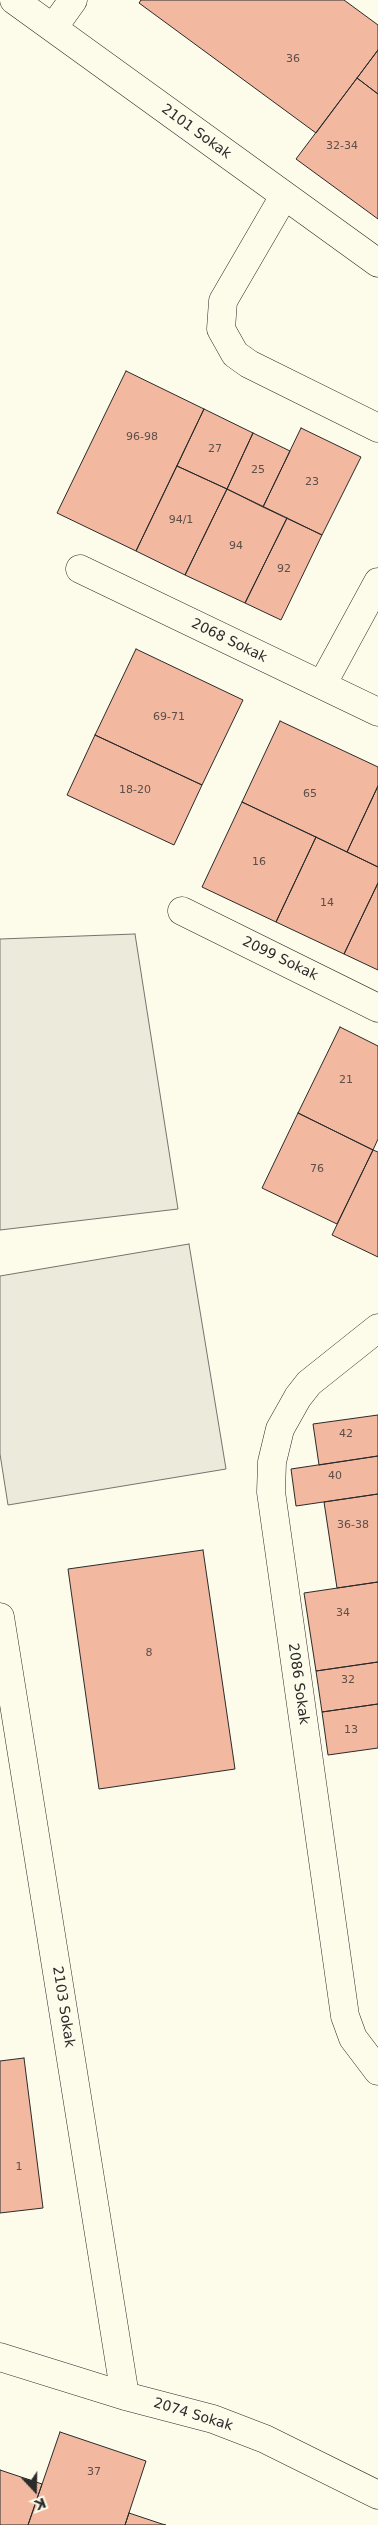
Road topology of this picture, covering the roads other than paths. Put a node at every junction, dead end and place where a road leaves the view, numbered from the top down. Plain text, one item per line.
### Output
1 (14, 0) edge
2 (73, 0) edge
3 (53, 28) junction
4 (284, 196) junction
5 (378, 264) edge
6 (378, 428) edge
7 (80, 569) dead end
8 (378, 582) edge
9 (322, 685) junction
10 (378, 712) edge
11 (182, 911) dead end
12 (378, 1008) edge
13 (378, 1328) edge
14 (0, 1618) edge
15 (378, 2071) edge
16 (0, 2357) edge
17 (125, 2396) junction
18 (378, 2495) edge

1 - 3 street, 2101 Sokak
2 - 3 street
3 - 4 street, 2101 Sokak
4 - 5 street, 2101 Sokak
4 - 6 street
7 - 9 street, 2068 Sokak
8 - 9 street
9 - 10 street, 2068 Sokak
11 - 12 street, 2099 Sokak
13 - 15 street, 2086 Sokak
14 - 17 street, 2103 Sokak
16 - 17 street, 2074 Sokak
17 - 18 street, 2074 Sokak

